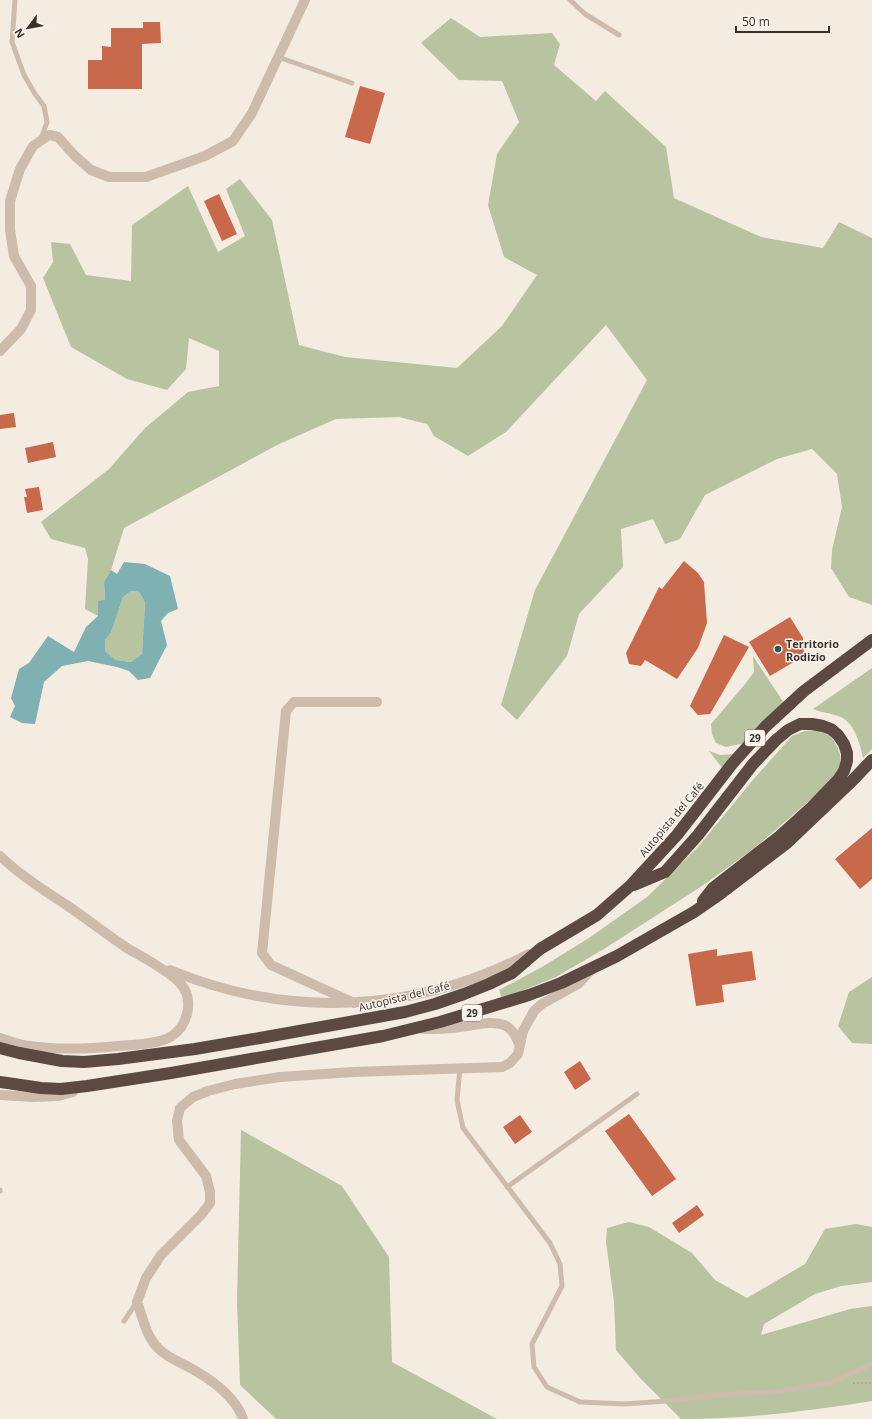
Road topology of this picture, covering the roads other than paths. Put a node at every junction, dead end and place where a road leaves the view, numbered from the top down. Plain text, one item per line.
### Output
1 (15, 0) edge
2 (305, 0) edge
3 (570, 0) edge
4 (619, 35) dead end
5 (278, 57) junction
6 (352, 83) dead end
7 (40, 140) junction
8 (0, 351) edge
9 (872, 640) edge
10 (377, 702) dead end
11 (872, 760) edge
12 (0, 856) edge
13 (630, 886) junction
14 (694, 912) junction
15 (540, 949) junction
16 (142, 958) junction
17 (594, 968) junction
18 (354, 1003) junction
19 (413, 1029) junction
20 (0, 1038) edge
21 (519, 1044) junction
22 (0, 1048) edge
23 (460, 1068) junction
24 (0, 1082) edge
25 (109, 1083) junction
26 (637, 1094) dead end
27 (0, 1095) edge
28 (507, 1187) junction
29 (137, 1302) junction
30 (124, 1321) dead end
31 (872, 1364) edge
32 (243, 1419) edge

1 - 7 lane
2 - 5 street
3 - 4 lane
5 - 6 lane
5 - 7 street
7 - 8 street
9 - 13 highway, Autopista del Café / 29
10 - 18 street
11 - 14 highway, 29
12 - 16 street
13 - 14 highway
13 - 15 highway, Autopista del Café / 29
14 - 17 highway, 29
15 - 18 street
15 - 22 highway, Autopista del Café / 29
16 - 18 street
16 - 20 street
17 - 19 highway, 29
17 - 21 street
19 - 21 street
19 - 25 highway, 29
21 - 23 street
23 - 28 lane
23 - 29 street
24 - 25 highway, 29
25 - 27 street
26 - 28 lane
28 - 31 lane
29 - 30 lane
29 - 32 street

